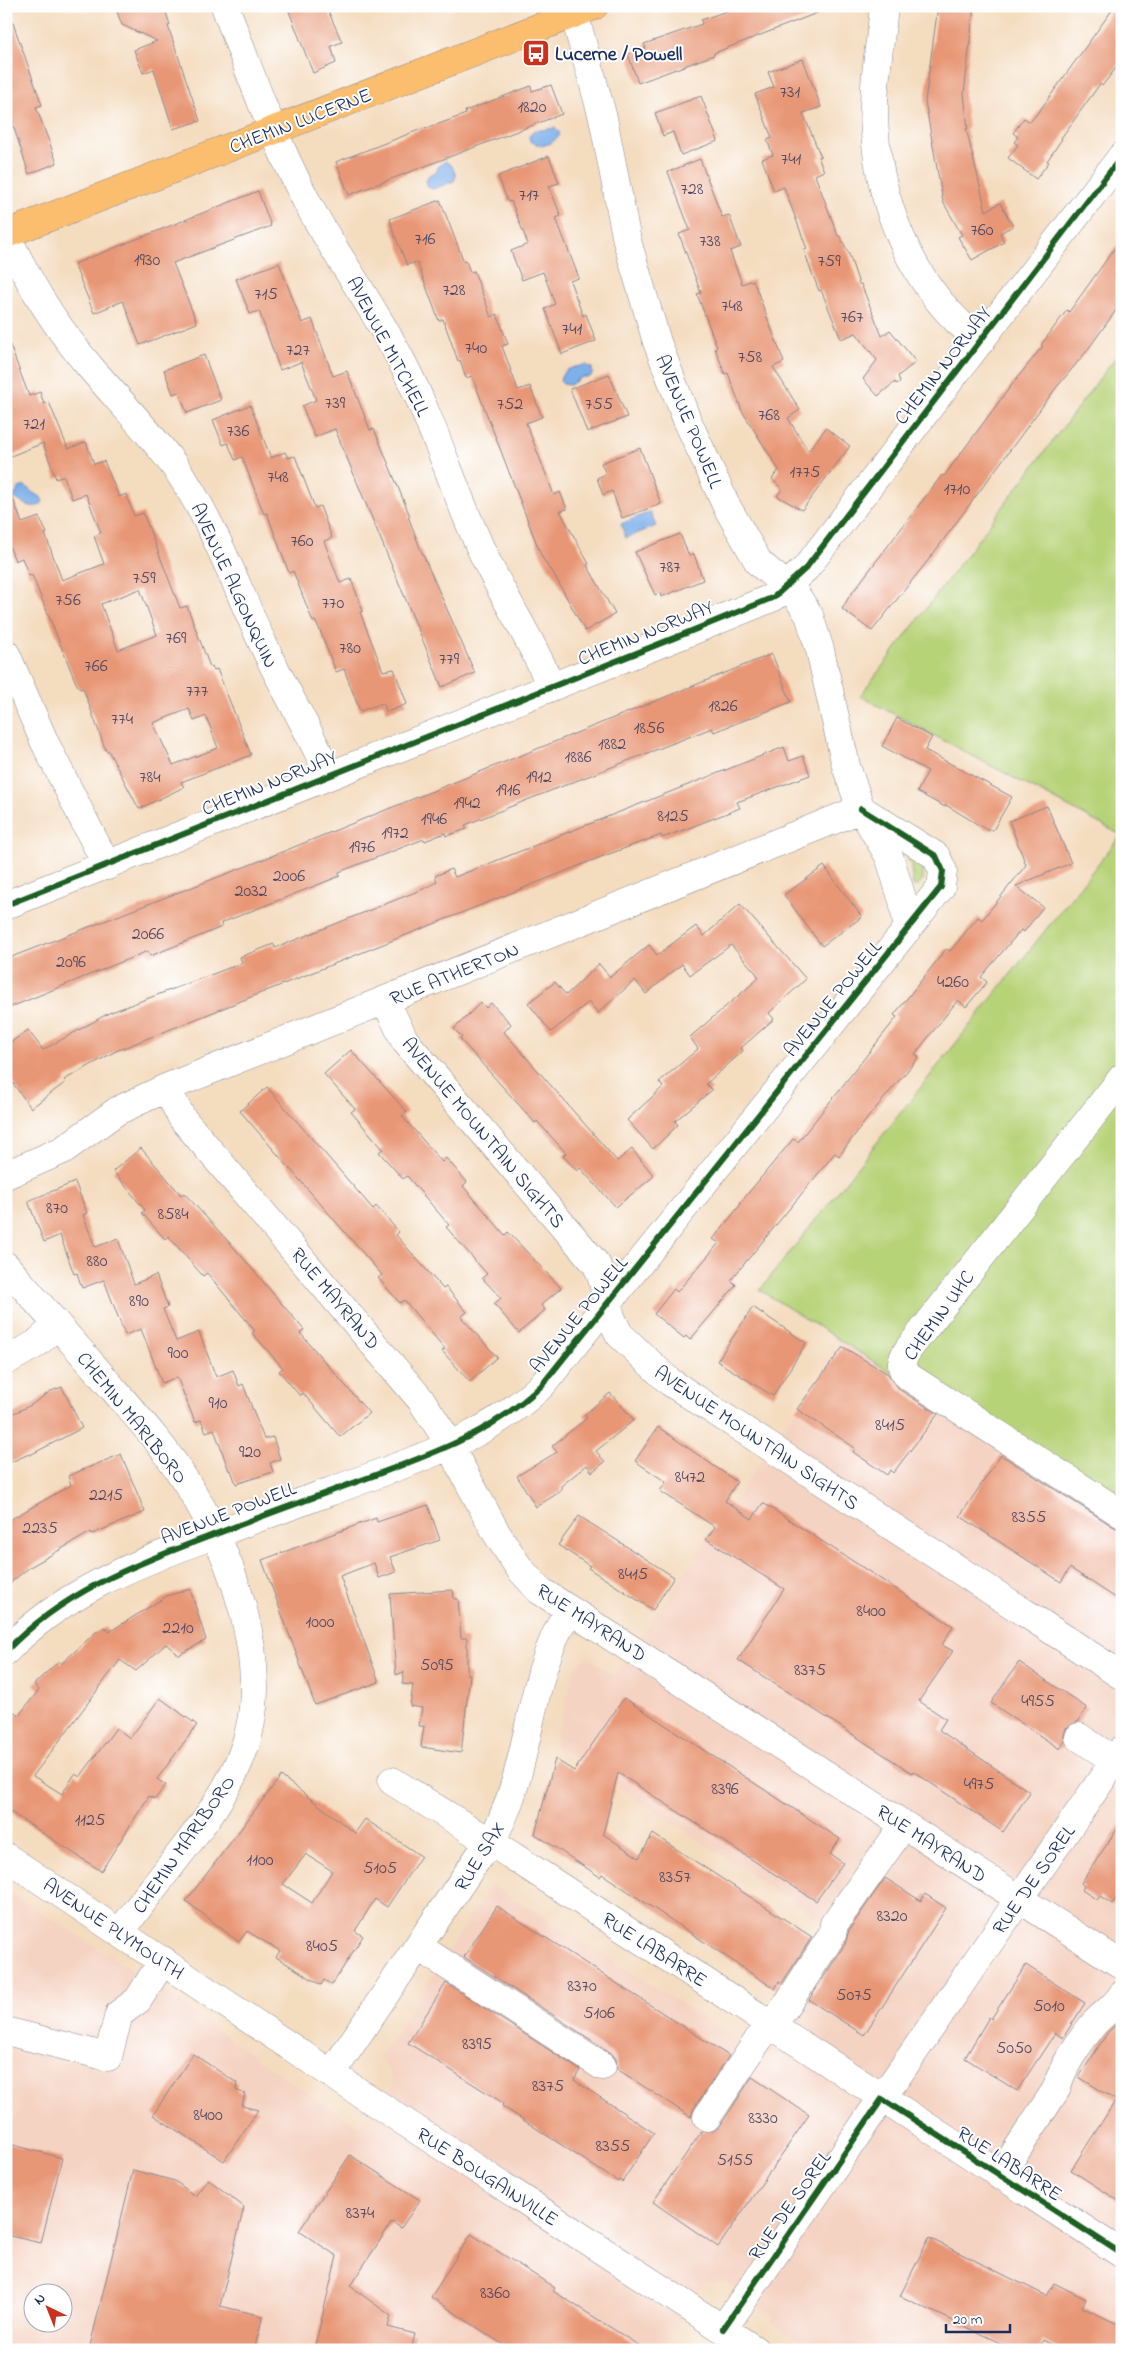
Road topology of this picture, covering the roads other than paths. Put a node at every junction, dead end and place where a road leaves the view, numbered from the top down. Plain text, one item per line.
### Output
1 (225, 6) edge
2 (884, 6) edge
3 (580, 9) edge
4 (274, 130) junction
5 (1122, 156) edge
6 (6, 234) edge
7 (981, 342) junction
8 (788, 586) junction
9 (6, 654) edge
10 (551, 687) junction
11 (329, 776) junction
12 (861, 809) junction
13 (106, 866) junction
14 (6, 906) edge
15 (908, 929) junction
16 (385, 1000) junction
17 (1122, 1078) edge
18 (166, 1088) junction
19 (6, 1175) edge
20 (6, 1266) edge
21 (608, 1304) junction
22 (57, 1325) junction
23 (6, 1361) edge
24 (449, 1446) junction
25 (1122, 1514) edge
26 (214, 1534) junction
27 (568, 1610) junction
28 (6, 1651) edge
29 (1122, 1676) edge
30 (1079, 1737) dead end
31 (1118, 1755) edge
32 (392, 1780) dead end
33 (904, 1825) junction
34 (490, 1842) junction
35 (6, 1857) edge
36 (1019, 1899) junction
37 (121, 1932) junction
38 (419, 1947) junction
39 (162, 1960) junction
40 (1122, 1965) edge
41 (1122, 1995) edge
42 (222, 2000) joint
43 (771, 2025) junction
44 (6, 2031) edge
45 (602, 2066) dead end
46 (331, 2074) junction
47 (882, 2099) junction
48 (707, 2117) dead end
49 (1000, 2176) junction
50 (1122, 2254) edge
51 (723, 2330) junction
52 (755, 2350) edge

1 - 4 street, AVENUE MITCHELL
2 - 7 street
3 - 4 main road, CHEMIN LUCERNE
3 - 8 street, AVENUE POWELL
4 - 6 main road, CHEMIN LUCERNE
4 - 10 street, AVENUE MITCHELL
5 - 7 street, CHEMIN NORWAY
6 - 11 street, AVENUE ALGONQUIN
7 - 8 street, CHEMIN NORWAY
8 - 10 street, CHEMIN NORWAY
8 - 12 street, AVENUE POWELL
9 - 13 street
10 - 11 street, CHEMIN NORWAY
11 - 13 street, CHEMIN NORWAY
12 - 15 street, AVENUE POWELL
12 - 15 street, AVENUE POWELL
12 - 16 street, RUE ATHERTON
13 - 14 street, CHEMIN NORWAY
15 - 21 street, AVENUE POWELL
16 - 18 street, RUE ATHERTON
16 - 21 street, AVENUE MOUNTAIN SIGHTS
17 - 25 street, CHEMIN UHC
18 - 19 street, RUE ATHERTON
18 - 24 street, RUE MAYRAND
20 - 22 street, CHEMIN MARLBORO
21 - 24 street, AVENUE POWELL
21 - 29 street, AVENUE MOUNTAIN SIGHTS
22 - 23 street
22 - 26 street, CHEMIN MARLBORO
24 - 26 street, AVENUE POWELL
24 - 27 street, RUE MAYRAND
26 - 28 street, AVENUE POWELL
26 - 37 street, CHEMIN MARLBORO
27 - 33 street, RUE MAYRAND
27 - 34 street, RUE SAX
30 - 31 street
31 - 36 street, RUE DE SOREL
32 - 34 street, RUE LABARRE
33 - 36 street, RUE MAYRAND
33 - 43 street
34 - 38 street, RUE SAX
34 - 43 street, RUE LABARRE
35 - 37 street, AVENUE PLYMOUTH
36 - 40 street, RUE MAYRAND
36 - 47 street, RUE DE SOREL
37 - 39 street, AVENUE PLYMOUTH
38 - 45 street
38 - 46 street, RUE SAX
39 - 42 street, AVENUE PLYMOUTH
39 - 44 street
41 - 49 street
42 - 46 street, RUE BOUGAINVILLE
43 - 47 street, RUE LABARRE
43 - 48 street
46 - 51 street, RUE BOUGAINVILLE
47 - 49 street, RUE LABARRE
47 - 51 street, RUE DE SOREL
49 - 50 street, RUE LABARRE
51 - 52 street, RUE BOUGAINVILLE

